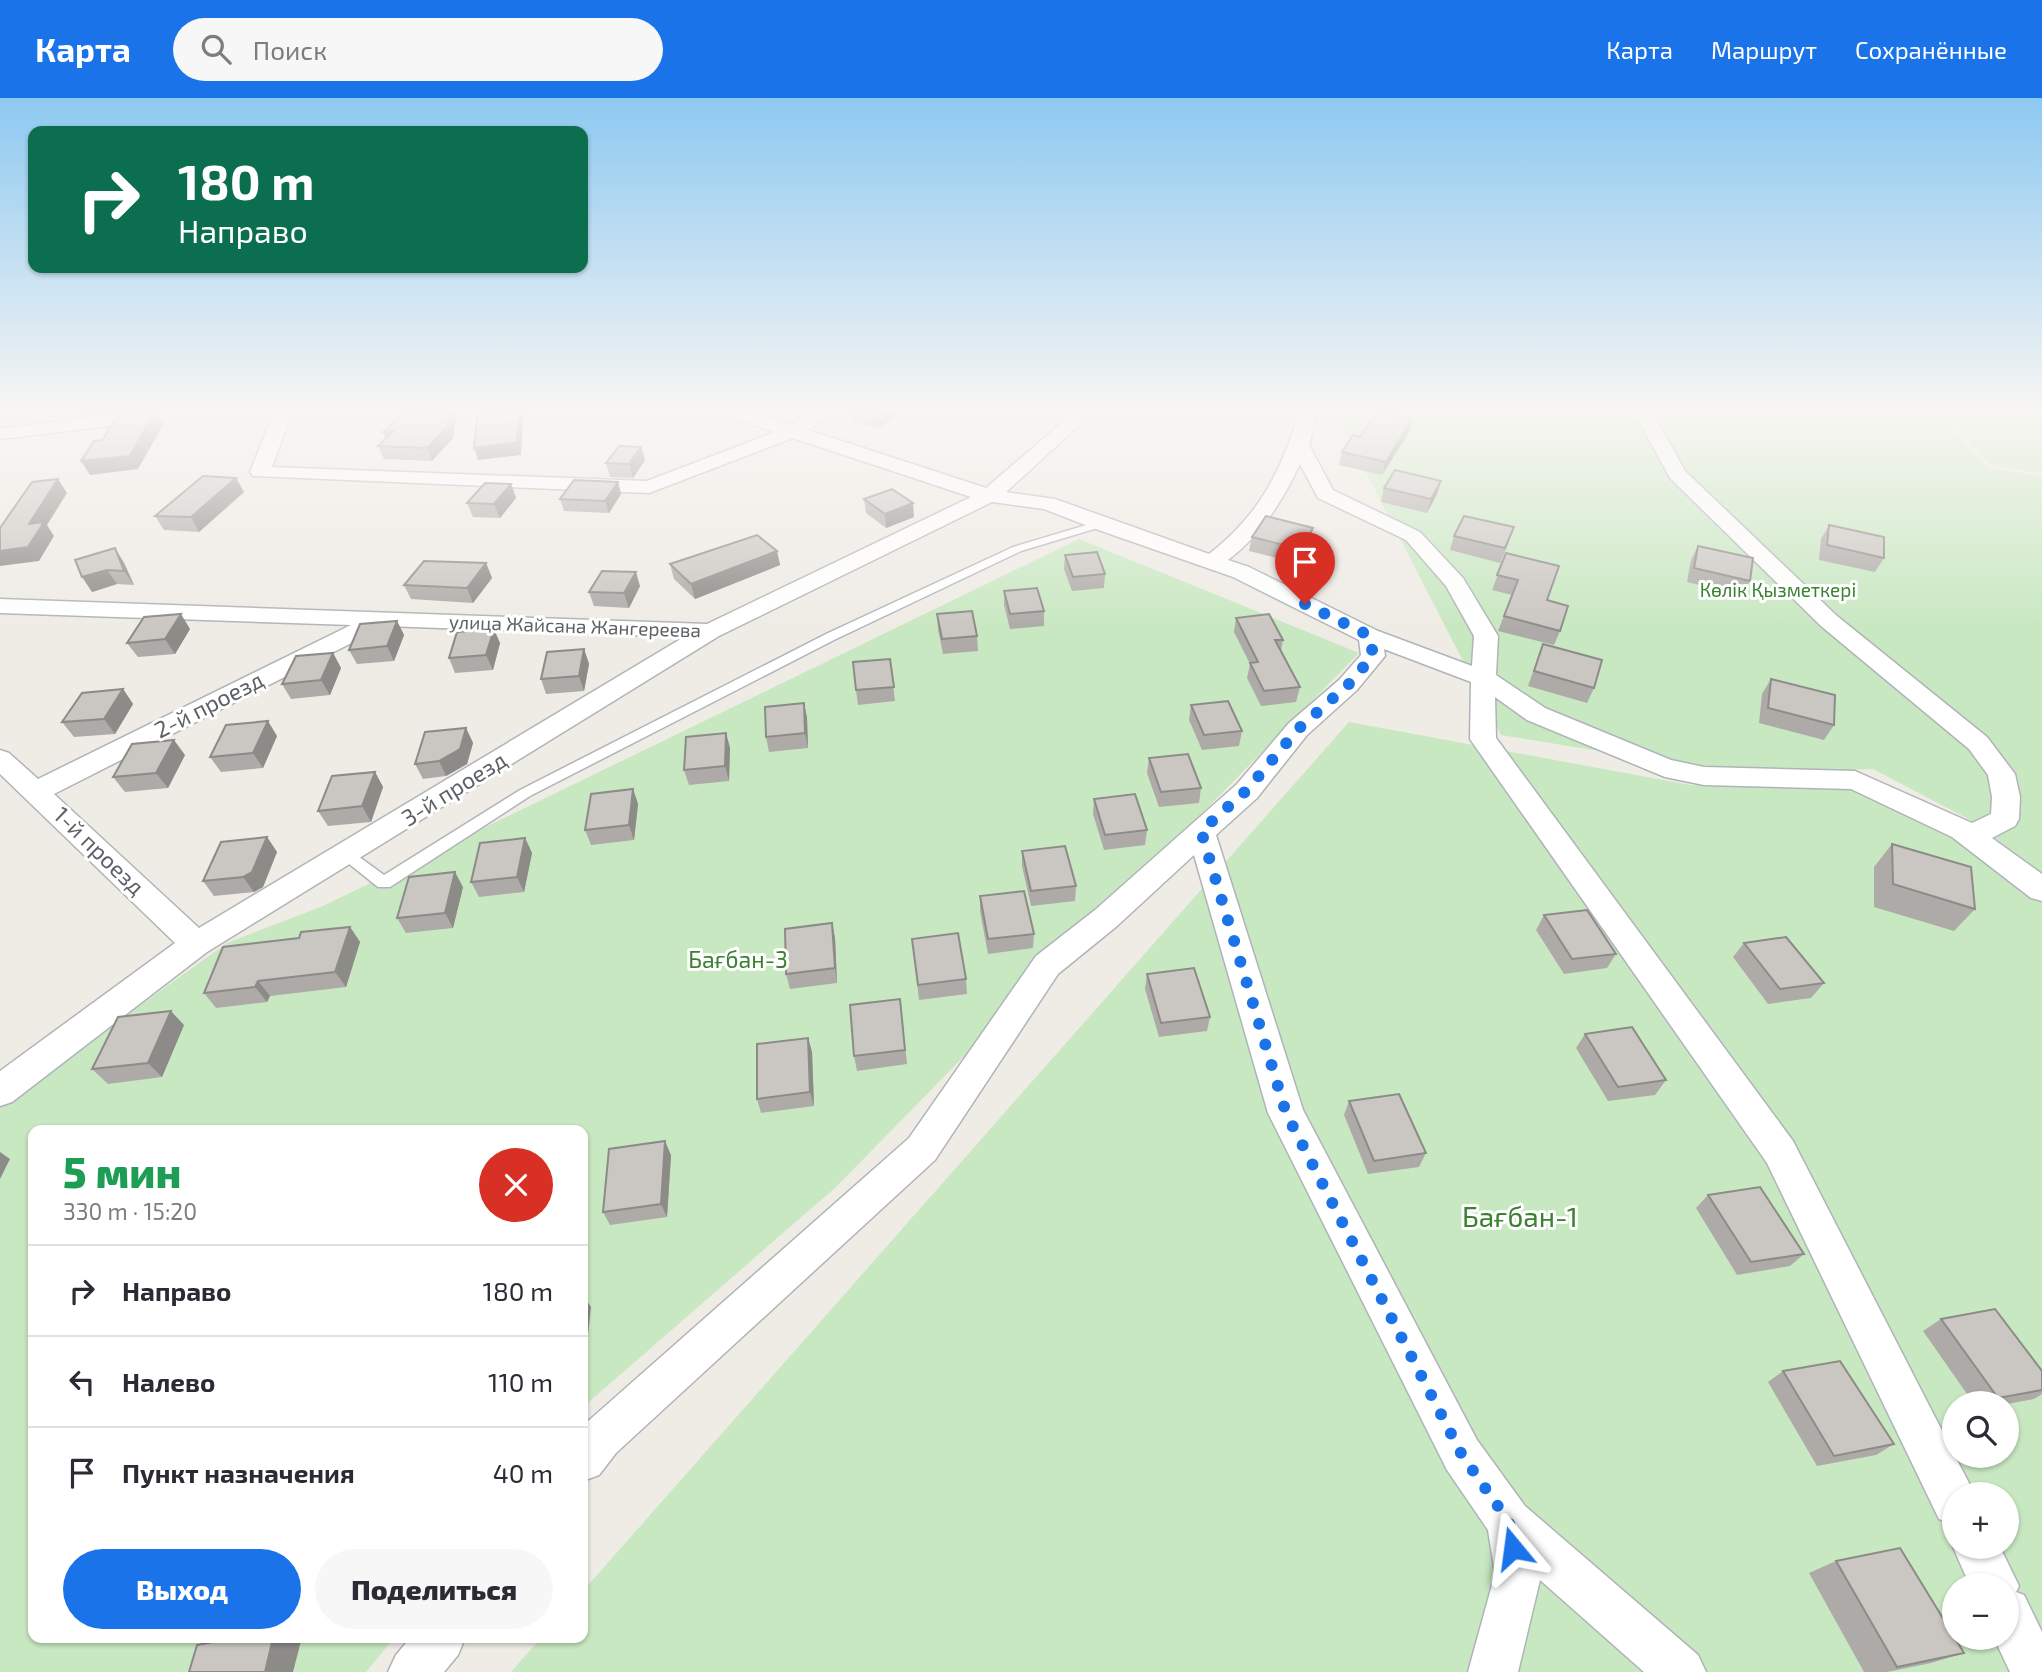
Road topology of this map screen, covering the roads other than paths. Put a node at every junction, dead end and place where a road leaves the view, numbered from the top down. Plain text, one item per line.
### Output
1 (557, 483) edge
2 (658, 483) edge
3 (951, 483) edge
4 (1003, 483) edge
5 (1281, 483) edge
6 (1320, 483) edge
7 (1687, 483) edge
8 (989, 496) junction
9 (1100, 524) junction
10 (1212, 562) junction
11 (0, 606) edge
12 (380, 620) junction
13 (711, 631) junction
14 (1370, 636) junction
15 (1485, 679) junction
16 (0, 759) edge
17 (37, 791) junction
18 (1201, 831) junction
19 (1971, 836) junction
20 (346, 855) junction
21 (2042, 890) edge
22 (196, 944) junction
23 (0, 1091) edge
24 (588, 1453) edge
25 (1945, 1482) edge
26 (1509, 1522) junction
27 (2019, 1637) edge
28 (437, 1643) edge
29 (413, 1672) edge
30 (1493, 1672) edge
31 (1681, 1672) edge
32 (2036, 1672) edge

1 - 2 street
3 - 8 street
4 - 8 street, улица Жайсана Жангереева
5 - 10 street
6 - 15 street
7 - 19 street
8 - 9 street
8 - 13 street, улица Жайсана Жангереева
9 - 10 street
9 - 20 lane
10 - 14 street
11 - 12 street, улица Жайсана Жангереева
12 - 13 street, улица Жайсана Жангереева
12 - 17 street, 2-й проезд
13 - 20 street, 3-й проезд
14 - 15 street
14 - 18 street
15 - 19 street
15 - 25 street
16 - 17 street, 1-й проезд
17 - 22 street, 1-й проезд
18 - 24 street
18 - 26 street
19 - 21 street
20 - 22 street, 3-й проезд
22 - 23 street, 3-й проезд
26 - 30 street
26 - 31 street
27 - 32 street
28 - 29 street

